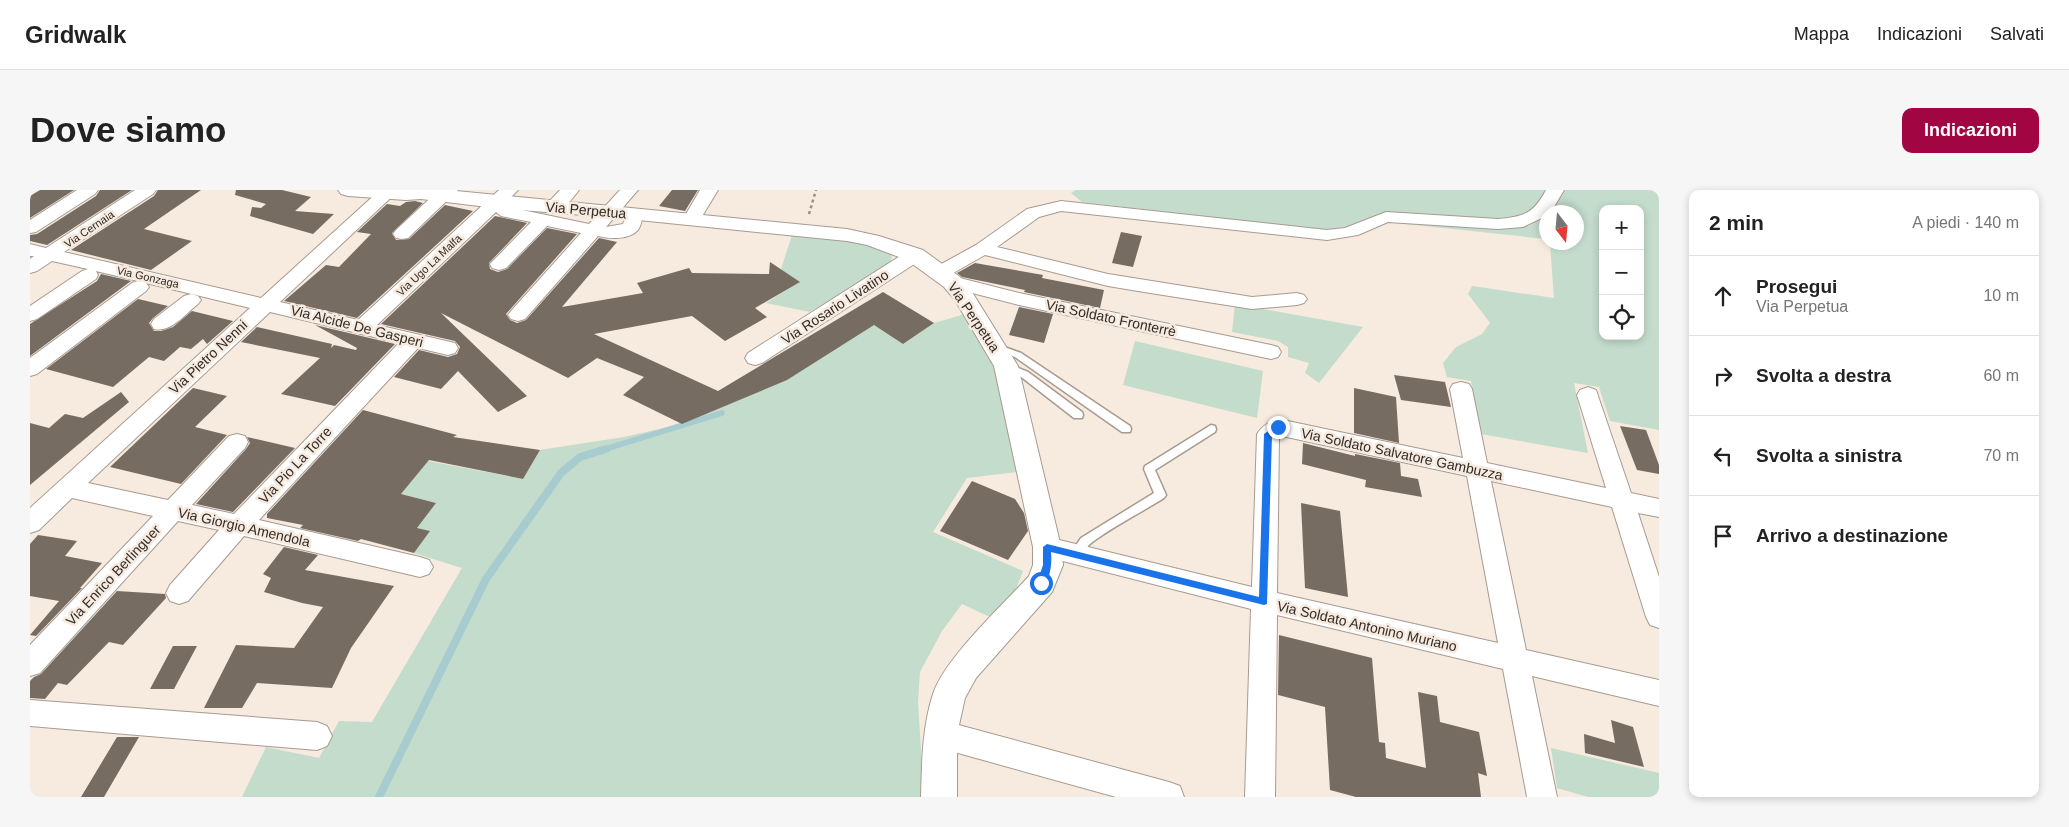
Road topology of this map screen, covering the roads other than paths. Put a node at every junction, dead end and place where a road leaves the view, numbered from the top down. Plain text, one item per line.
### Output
1 (89, 190) edge
2 (147, 190) edge
3 (348, 190) edge
4 (570, 190) edge
5 (709, 190) edge
6 (1555, 190) edge
7 (389, 192) edge
8 (433, 192) edge
9 (502, 196) edge
10 (632, 202) edge
11 (609, 211) junction
12 (548, 214) junction
13 (692, 219) junction
14 (30, 228) edge
15 (592, 231) junction
16 (402, 234) dead end
17 (982, 249) junction
18 (914, 255) junction
19 (35, 259) edge
20 (499, 264) dead end
21 (89, 275) junction
22 (946, 277) junction
23 (139, 287) junction
24 (1019, 299) junction
25 (1297, 299) dead end
26 (191, 300) junction
27 (260, 309) junction
28 (974, 312) junction
29 (518, 314) dead end
30 (30, 316) edge
31 (161, 324) dead end
32 (363, 328) junction
33 (414, 340) junction
34 (448, 348) dead end
35 (1271, 352) dead end
36 (1001, 356) junction
37 (755, 358) dead end
38 (30, 368) edge
39 (1461, 389) dead end
40 (1588, 395) dead end
41 (1078, 415) dead end
42 (1126, 429) dead end
43 (1212, 429) dead end
44 (237, 442) dead end
45 (1476, 470) junction
46 (67, 488) junction
47 (1621, 500) junction
48 (1659, 508) edge
49 (172, 510) junction
50 (32, 517) edge
51 (239, 525) junction
52 (1047, 547) junction
53 (1076, 554) junction
54 (420, 567) dead end
55 (179, 593) dead end
56 (1264, 601) junction
57 (1659, 617) edge
58 (1514, 660) junction
59 (30, 664) edge
60 (1659, 693) edge
61 (30, 713) edge
62 (940, 734) junction
63 (317, 736) dead end
64 (939, 797) edge
65 (1169, 797) edge
66 (1260, 797) edge
67 (1542, 797) edge

1 - 14 street
2 - 19 street, Via Cernaia
3 - 7 street, Via Perpetua
4 - 12 street
5 - 13 street
6 - 17 street
7 - 8 street, Via Perpetua
7 - 27 street, Via Pietro Nenni
8 - 9 street, Via Perpetua
8 - 16 street
9 - 12 street, Via Perpetua
9 - 32 street, Via Ugo La Malfa
10 - 11 street, Via Perpetua
10 - 13 street, Via Perpetua
10 - 15 street
11 - 12 street, Via Perpetua
11 - 15 street
12 - 15 street
12 - 20 street
13 - 18 street, Via Perpetua
15 - 29 street
17 - 22 street
17 - 25 street
18 - 22 street, Via Perpetua
18 - 37 street, Via Rosario Livatino
19 - 21 street, Via Gonzaga
19 - 27 street, Via Gonzaga
21 - 23 street, Via Gonzaga
21 - 30 street
22 - 24 street, Via Soldato Fronterrè
22 - 28 street, Via Perpetua
23 - 26 street, Via Gonzaga
23 - 38 street
24 - 28 street
24 - 35 street, Via Soldato Fronterrè
26 - 27 street, Via Gonzaga
26 - 31 street
27 - 32 street, Via Alcide De Gasperi
27 - 46 street, Via Pietro Nenni
28 - 36 street, Via Perpetua
32 - 33 street, Via Alcide De Gasperi
33 - 34 street, Via Alcide De Gasperi
33 - 51 street, Via Pio La Torre
36 - 41 lane
36 - 42 lane
36 - 52 street, Via Perpetua
39 - 45 street
40 - 47 street
43 - 53 lane
44 - 49 street, Via Enrico Berlinguer
45 - 47 street, Via Soldato Salvatore Gambuzza
45 - 56 street, Via Soldato Salvatore Gambuzza
45 - 58 street
46 - 49 street, Via Giorgio Amendola
46 - 50 street, Via Pietro Nenni
47 - 48 street, Via Soldato Salvatore Gambuzza
47 - 57 street
49 - 51 street, Via Giorgio Amendola
49 - 59 street, Via Enrico Berlinguer
51 - 54 street, Via Giorgio Amendola
51 - 55 street, Via Pio La Torre
52 - 53 street, Via Soldato Antonino Muriano
52 - 62 street, Via Perpetua
53 - 56 street, Via Soldato Antonino Muriano
56 - 58 street, Via Soldato Antonino Muriano
56 - 66 street, Via Soldato Salvatore Gambuzza
58 - 60 street, Via Soldato Antonino Muriano
58 - 67 street
61 - 63 street
62 - 64 street, Via Perpetua
62 - 65 street

